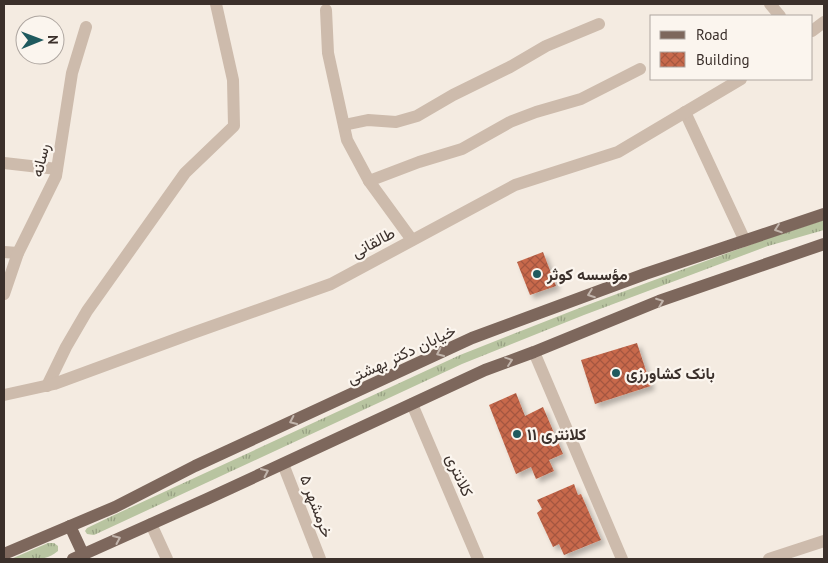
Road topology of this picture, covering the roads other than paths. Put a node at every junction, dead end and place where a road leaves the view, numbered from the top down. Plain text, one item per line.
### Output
1 (216, 4) edge
2 (770, 4) edge
3 (326, 10) dead end
4 (779, 15) edge
5 (824, 22) edge
6 (599, 24) dead end
7 (86, 27) dead end
8 (813, 30) edge
9 (640, 69) dead end
10 (739, 80) edge
11 (685, 112) junction
12 (344, 125) junction
13 (4, 163) edge
14 (57, 168) junction
15 (369, 181) junction
16 (824, 214) edge
17 (412, 240) junction
18 (745, 241) junction
19 (824, 244) edge
20 (4, 252) edge
21 (18, 253) junction
22 (4, 294) edge
23 (534, 352) junction
24 (47, 386) junction
25 (4, 395) edge
26 (412, 404) junction
27 (283, 464) junction
28 (151, 524) junction
29 (70, 526) junction
30 (824, 540) edge
31 (4, 554) edge
32 (78, 557) edge
33 (167, 559) edge
34 (320, 559) edge
35 (478, 559) edge
36 (622, 559) edge
37 (769, 559) edge

1 - 24 street
2 - 4 street
3 - 12 street
5 - 8 street
6 - 12 street
7 - 14 street, رسانه
9 - 15 street
10 - 11 street, طالقانی
11 - 17 street, طالقانی
11 - 18 street
12 - 15 street
13 - 14 street
14 - 21 street, رسانه
15 - 17 street
16 -> 18 main road, خیابان دکتر بهشتی
17 - 24 street, طالقانی
18 -> 29 main road, خیابان دکتر بهشتی
23 -> 19 main road
20 - 21 street
21 - 22 street, رسانه
26 -> 23 main road
23 - 36 street
24 - 25 street, طالقانی
26 - 27 main road
26 - 35 street, کلانتری
28 -> 27 main road
27 - 34 street, خرمشهر ۵
32 -> 28 main road
28 - 33 street
29 - 31 main road, خیابان دکتر بهشتی
29 - 32 main road
30 - 37 street

